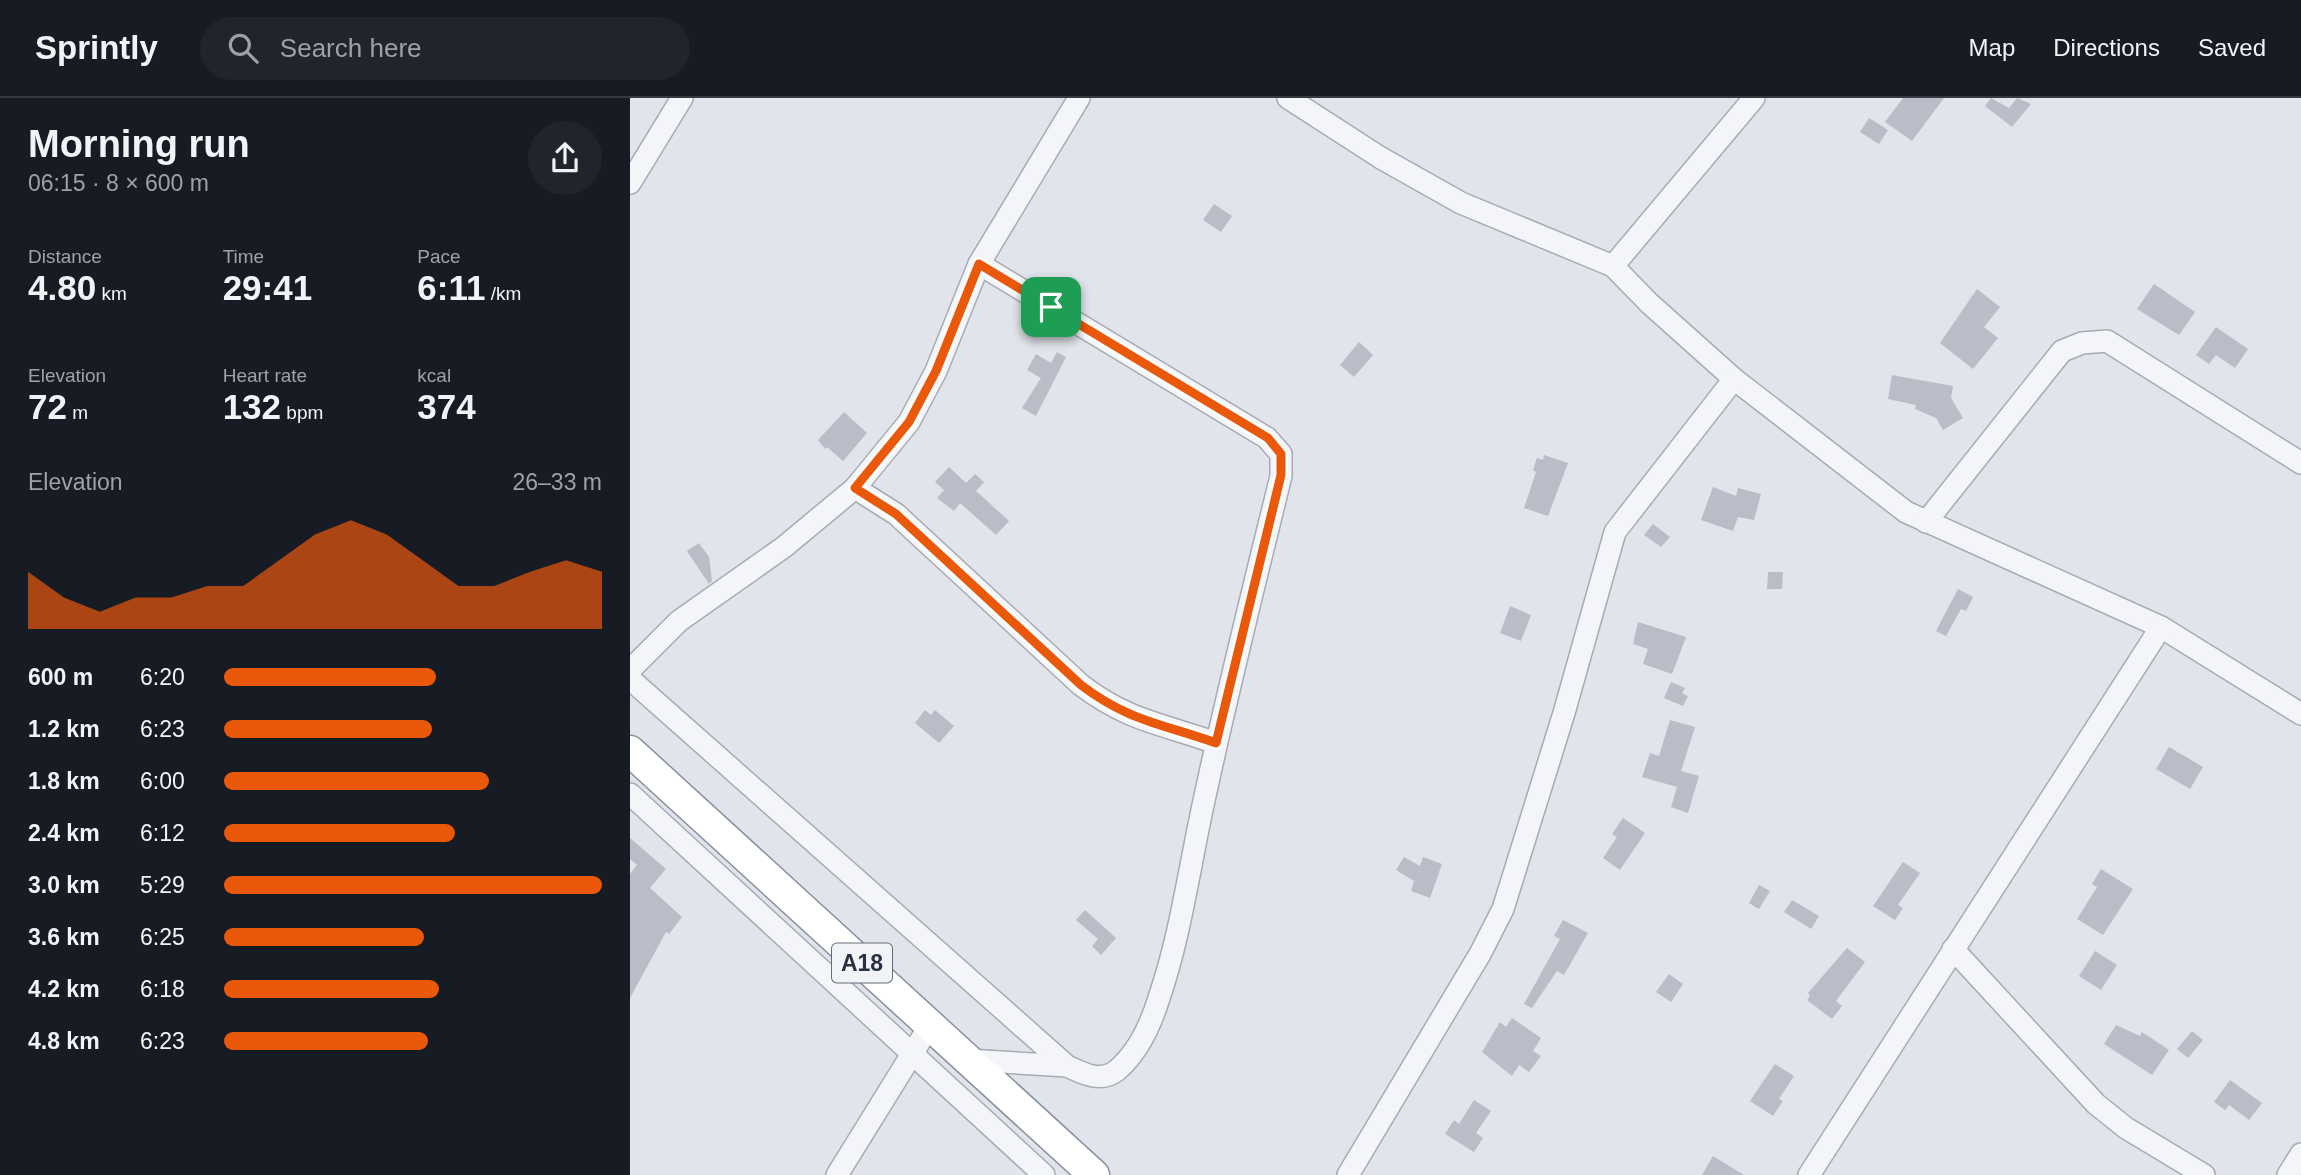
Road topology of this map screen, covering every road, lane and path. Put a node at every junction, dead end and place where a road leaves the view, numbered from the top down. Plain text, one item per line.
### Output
1 (682, 98) edge
2 (1079, 98) edge
3 (1289, 98) edge
4 (1754, 98) edge
5 (630, 183) edge
6 (979, 264) junction
7 (1613, 266) junction
8 (1734, 379) junction
9 (2301, 463) edge
10 (855, 488) junction
11 (1926, 522) junction
12 (2161, 627) junction
13 (630, 670) edge
14 (630, 679) edge
15 (2301, 714) edge
16 (1216, 743) junction
17 (630, 751) edge
18 (630, 794) edge
19 (1953, 949) junction
20 (930, 1025) junction
21 (914, 1053) junction
22 (968, 1060) junction
23 (1067, 1066) junction
24 (2301, 1154) edge
25 (836, 1175) edge
26 (1044, 1175) edge
27 (1094, 1175) edge
28 (1348, 1175) edge
29 (1810, 1175) edge
30 (2204, 1175) edge
31 (2288, 1175) edge

1 - 5 street
2 - 6 street
3 - 7 street
4 - 7 street
6 - 10 street
6 - 16 street
7 - 8 street
8 - 11 street
8 - 28 street
9 - 11 street
10 - 13 street
10 - 16 street
11 - 12 street
12 - 15 street
12 - 19 street
14 - 23 street
16 - 23 street
17 - 20 highway, A18
18 - 21 street
19 - 29 street
19 - 30 street
20 - 21 street
20 - 22 highway, A18
21 - 25 street
21 - 26 street
22 - 23 street
22 - 27 highway, A18
24 - 31 street

